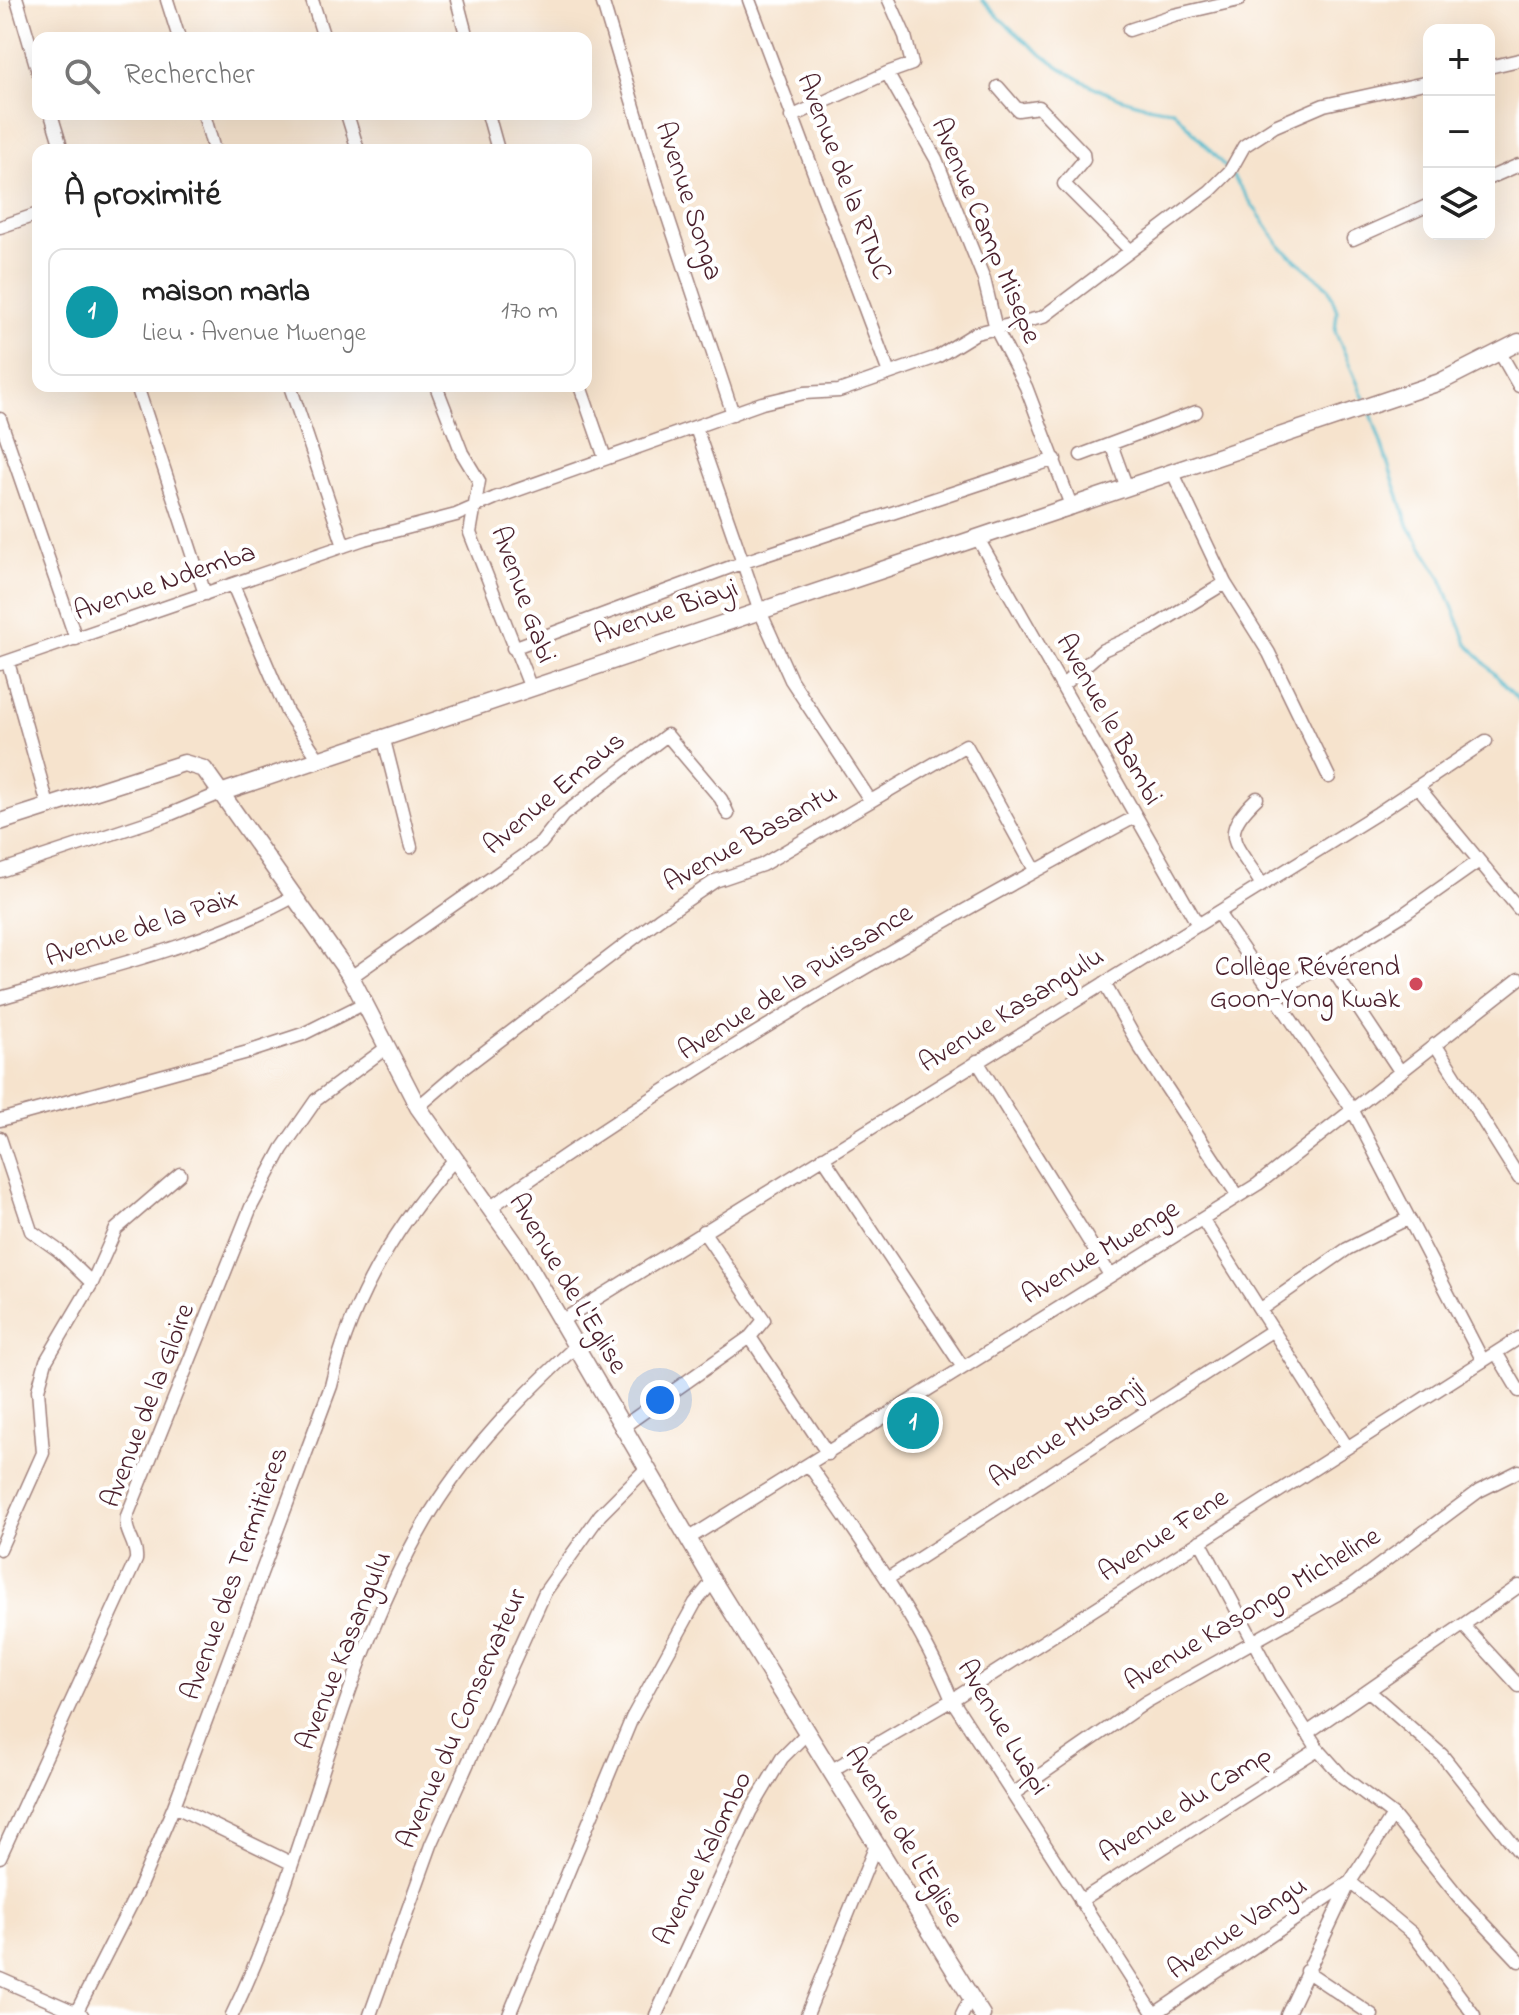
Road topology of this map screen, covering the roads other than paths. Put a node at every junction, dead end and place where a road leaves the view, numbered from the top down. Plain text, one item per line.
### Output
1 (17, 0) edge
2 (167, 0) edge
3 (312, 0) edge
4 (457, 0) edge
5 (602, 0) edge
6 (749, 0) edge
7 (889, 0) edge
8 (1239, 0) edge
9 (1129, 30) dead end
10 (177, 32) edge
11 (322, 32) edge
12 (465, 32) edge
13 (32, 51) edge
14 (1519, 60) edge
15 (1495, 66) edge
16 (887, 73) junction
17 (1423, 83) edge
18 (998, 87) dead end
19 (791, 117) junction
20 (53, 120) edge
21 (206, 120) edge
22 (349, 120) edge
23 (490, 120) edge
24 (60, 144) edge
25 (212, 144) edge
26 (356, 144) edge
27 (496, 144) edge
28 (1519, 165) edge
29 (1495, 175) edge
30 (1423, 208) edge
31 (32, 216) edge
32 (0, 227) edge
33 (1353, 239) dead end
34 (1130, 250) junction
35 (996, 329) junction
36 (1519, 342) edge
37 (1499, 351) junction
38 (889, 373) junction
39 (1519, 386) edge
40 (139, 392) edge
41 (292, 392) edge
42 (438, 392) edge
43 (582, 392) edge
44 (1196, 412) dead end
45 (733, 414) junction
46 (0, 419) edge
47 (696, 428) junction
48 (1111, 444) junction
49 (1081, 455) dead end
50 (605, 458) junction
51 (1055, 459) junction
52 (1172, 471) junction
53 (1127, 488) junction
54 (474, 508) junction
55 (1072, 508) junction
56 (977, 537) junction
57 (344, 546) junction
58 (744, 562) junction
59 (1225, 583) junction
60 (233, 585) junction
61 (205, 594) junction
62 (759, 609) junction
63 (76, 639) junction
64 (513, 648) junction
65 (4, 663) edge
66 (1064, 684) junction
67 (530, 686) junction
68 (383, 736) junction
69 (1486, 741) dead end
70 (318, 758) junction
71 (1329, 777) dead end
72 (1419, 788) junction
73 (223, 792) junction
74 (1257, 798) dead end
75 (870, 800) junction
76 (48, 805) junction
77 (728, 814) dead end
78 (1135, 817) junction
79 (0, 822) edge
80 (411, 847) dead end
81 (1479, 861) junction
82 (1035, 870) junction
83 (0, 871) edge
84 (1262, 885) junction
85 (295, 896) junction
86 (1519, 909) edge
87 (1218, 913) junction
88 (1198, 925) junction
89 (1327, 961) junction
90 (351, 977) junction
91 (1518, 981) edge
92 (1104, 983) junction
93 (1273, 995) junction
94 (0, 998) edge
95 (365, 1003) junction
96 (1435, 1044) junction
97 (386, 1048) junction
98 (977, 1061) junction
99 (1400, 1071) junction
100 (418, 1107) junction
101 (1352, 1109) junction
102 (0, 1120) edge
103 (0, 1138) edge
104 (823, 1157) junction
105 (455, 1159) junction
106 (180, 1174) dead end
107 (1519, 1178) edge
108 (1238, 1196) junction
109 (491, 1207) junction
110 (1407, 1219) junction
111 (1203, 1220) junction
112 (703, 1231) junction
113 (1110, 1275) junction
114 (92, 1283) junction
115 (1261, 1309) junction
116 (561, 1321) junction
117 (1273, 1330) junction
118 (750, 1337) junction
119 (1519, 1338) edge
120 (575, 1347) junction
121 (1497, 1354) junction
122 (1483, 1361) junction
123 (962, 1366) junction
124 (1519, 1391) edge
125 (621, 1428) junction
126 (1347, 1447) junction
127 (828, 1454) junction
128 (809, 1465) junction
129 (646, 1469) junction
130 (1519, 1471) edge
131 (688, 1539) junction
132 (1200, 1541) junction
133 (0, 1549) edge
134 (887, 1579) junction
135 (713, 1581) junction
136 (1519, 1586) edge
137 (1464, 1626) junction
138 (1252, 1639) junction
139 (1519, 1686) edge
140 (1370, 1692) junction
141 (952, 1700) junction
142 (808, 1732) junction
143 (1307, 1733) junction
144 (1318, 1749) junction
145 (832, 1770) junction
146 (1013, 1794) junction
147 (174, 1806) junction
148 (1393, 1815) junction
149 (876, 1845) junction
150 (1519, 1852) edge
151 (0, 1857) edge
152 (291, 1863) junction
153 (1350, 1882) junction
154 (1080, 1901) junction
155 (1519, 1961) edge
156 (1306, 1971) junction
157 (0, 1979) edge
158 (971, 1997) junction
159 (78, 2014) edge
160 (232, 2015) edge
161 (370, 2015) edge
162 (509, 2015) edge
163 (656, 2015) edge
164 (807, 2015) edge
165 (962, 2015) edge
166 (982, 2015) edge
167 (1153, 2015) edge
168 (1287, 2015) edge
169 (1372, 2015) edge
170 (1474, 2015) edge

1 - 13 street
2 - 10 street
3 - 11 street
4 - 12 street
5 - 45 street, Avenue Songa
6 - 19 street, Avenue de la RTNC
7 - 16 street
8 - 9 street
14 - 15 street
16 - 19 street
16 - 35 street, Avenue Camp Misepe
17 - 34 street, Avenue Ndemba
18 - 34 street
19 - 38 street, Avenue de la RTNC
20 - 24 street
21 - 25 street
22 - 26 street
23 - 27 street
28 - 29 street
30 - 33 street
31 - 32 street
34 - 35 street, Avenue Ndemba
35 - 38 street, Avenue Ndemba
35 - 51 street, Avenue Camp Misepe
36 - 37 street, Avenue Biayi
37 - 39 street
37 - 52 street, Avenue Biayi
38 - 45 street, Avenue Ndemba
40 - 61 street
41 - 57 street
42 - 54 street, Avenue Gabi
43 - 50 street
44 - 48 street
45 - 47 street, Avenue Ndemba
46 - 63 street
47 - 50 street, Avenue Ndemba
47 - 58 street
48 - 49 street
48 - 53 street
50 - 54 street, Avenue Ndemba
51 - 55 street, Avenue Camp Misepe
51 - 58 street
52 - 53 street, Avenue Biayi
52 - 59 street
53 - 55 street, Avenue Biayi
54 - 57 street, Avenue Ndemba
54 - 64 street, Avenue Gabi
55 - 56 street, Avenue Biayi
56 - 62 street, Avenue Biayi
56 - 66 street, Avenue le Bambi
57 - 60 street, Avenue Ndemba
58 - 62 street
58 - 64 street
59 - 66 street
59 - 71 street
60 - 61 street, Avenue Ndemba
60 - 70 street
61 - 63 street, Avenue Ndemba
62 - 67 street, Avenue Biayi
62 - 75 street
63 - 65 street, Avenue Ndemba
64 - 67 street, Avenue Gabi
65 - 76 street
66 - 78 street, Avenue le Bambi
67 - 68 street, Avenue Biayi
68 - 70 street, Avenue Biayi
68 - 80 street
69 - 72 street, Avenue Kasangulu
70 - 73 street, Avenue Biayi
72 - 81 street
72 - 84 street, Avenue Kasangulu
73 - 76 street
73 - 83 street
73 - 85 street, Avenue de L'Eglise
74 - 84 street
75 - 82 street, Avenue Basantu
75 - 100 street, Avenue Basantu
76 - 79 street
77 - 90 street, Avenue Emaus
78 - 82 street, Avenue de la Puissance
78 - 88 street, Avenue le Bambi
81 - 86 street
81 - 89 street
82 - 109 street, Avenue de la Puissance
84 - 87 street, Avenue Kasangulu
85 - 90 street, Avenue de L'Eglise
85 - 94 street, Avenue de la Paix
87 - 88 street, Avenue Kasangulu
87 - 93 street
88 - 92 street, Avenue Kasangulu
89 - 93 street
89 - 99 street
90 - 95 street, Avenue de L'Eglise
91 - 96 street, Avenue Mwenge
92 - 98 street, Avenue Kasangulu
92 - 108 street
93 - 101 street
95 - 97 street, Avenue de L'Eglise
95 - 102 street
96 - 99 street, Avenue Mwenge
96 - 107 street
97 - 100 street, Avenue de L'Eglise
97 - 151 street, Avenue de la Gloire
98 - 104 street, Avenue Kasangulu
98 - 113 street
99 - 101 street, Avenue Mwenge
100 - 105 street, Avenue de L'Eglise
101 - 108 street, Avenue Mwenge
101 - 110 street
103 - 114 street
104 - 112 street, Avenue Kasangulu
104 - 123 street
105 - 109 street, Avenue de L'Eglise
105 - 147 street, Avenue des Termitières
106 - 114 street
108 - 111 street, Avenue Mwenge
109 - 116 street, Avenue de L'Eglise
110 - 115 street
110 - 122 street
111 - 113 street, Avenue Mwenge
111 - 115 street
112 - 116 street, Avenue Kasangulu
112 - 118 street
113 - 123 street, Avenue Mwenge
114 - 133 street
115 - 117 street
116 - 120 street, Avenue de L'Eglise
117 - 126 street
117 - 134 street, Avenue Musanji
118 - 125 street
118 - 127 street
119 - 121 street, Avenue Fene
120 - 125 street, Avenue de L'Eglise
120 - 152 street, Avenue Kasangulu
121 - 122 street, Avenue Fene
121 - 124 street
122 - 126 street, Avenue Fene
123 - 127 street, Avenue Mwenge
125 - 129 street, Avenue de L'Eglise
126 - 132 street, Avenue Fene
127 - 128 street, Avenue Mwenge
128 - 131 street, Avenue Mwenge
128 - 134 street, Avenue Luapi
129 - 131 street, Avenue de L'Eglise
129 - 161 street, Avenue du Conservateur
130 - 138 street, Avenue Kasongo Micheline
131 - 135 street, Avenue de L'Eglise
132 - 138 street
132 - 141 street, Avenue Fene
134 - 141 street, Avenue Luapi
135 - 142 street, Avenue de L'Eglise
135 - 162 street
136 - 137 street
137 - 139 street
137 - 140 street
138 - 143 street
138 - 146 street, Avenue Kasongo Micheline
140 - 143 street
140 - 150 street
141 - 145 street, Avenue Fene
141 - 146 street, Avenue Luapi
142 - 145 street, Avenue de L'Eglise
142 - 163 street, Avenue Kalombo
143 - 144 street
144 - 148 street
144 - 154 street, Avenue du Camp
145 - 149 street, Avenue de L'Eglise
146 - 154 street, Avenue Luapi
147 - 152 street
147 - 159 street, Avenue des Termitières
148 - 153 street
148 - 155 street
149 - 158 street, Avenue de L'Eglise
149 - 164 street
152 - 160 street, Avenue Kasangulu
153 - 156 street
153 - 167 street, Avenue Vangu
153 - 170 street
154 - 167 street, Avenue Luapi
156 - 168 street
156 - 169 street
157 - 159 street
158 - 165 street
158 - 166 street, Avenue de L'Eglise

